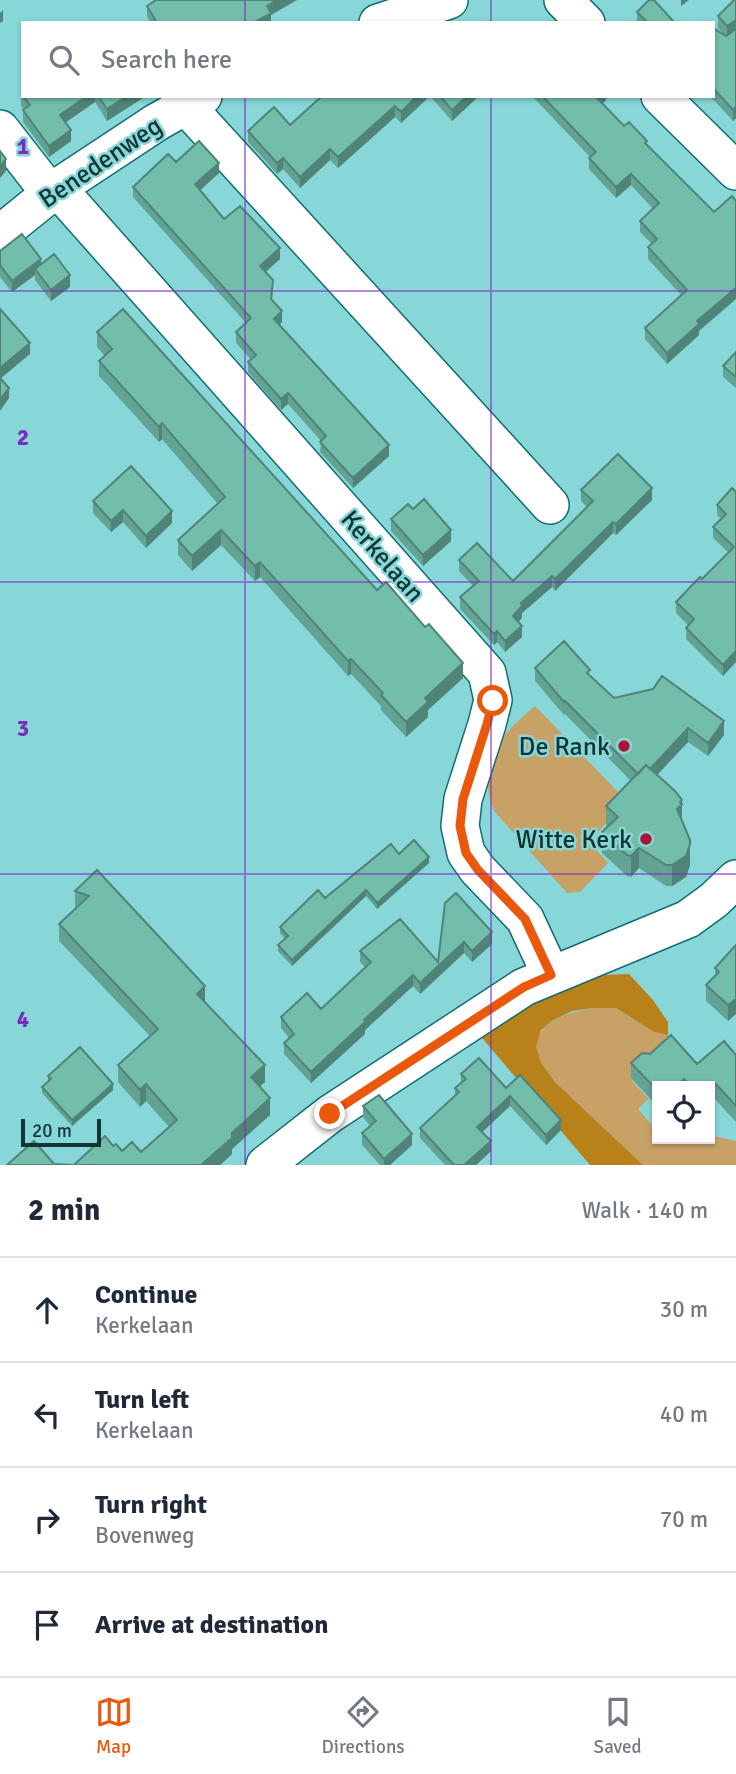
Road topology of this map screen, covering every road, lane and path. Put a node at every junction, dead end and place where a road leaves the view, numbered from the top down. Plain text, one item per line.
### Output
1 (449, 0) edge
2 (563, 0) edge
3 (384, 21) edge
4 (584, 21) edge
5 (662, 98) edge
6 (194, 101) edge
7 (0, 129) edge
8 (736, 171) edge
9 (54, 190) junction
10 (0, 234) edge
11 (550, 505) dead end
12 (736, 878) edge
13 (551, 975) junction
14 (265, 1165) edge

1 - 3 street
2 - 4 street
5 - 8 street
6 - 9 street, Benedenweg
6 - 11 street
7 - 9 street, Kerkelaan
9 - 10 street, Benedenweg
9 - 13 street, Kerkelaan
12 - 13 street
13 - 14 street

